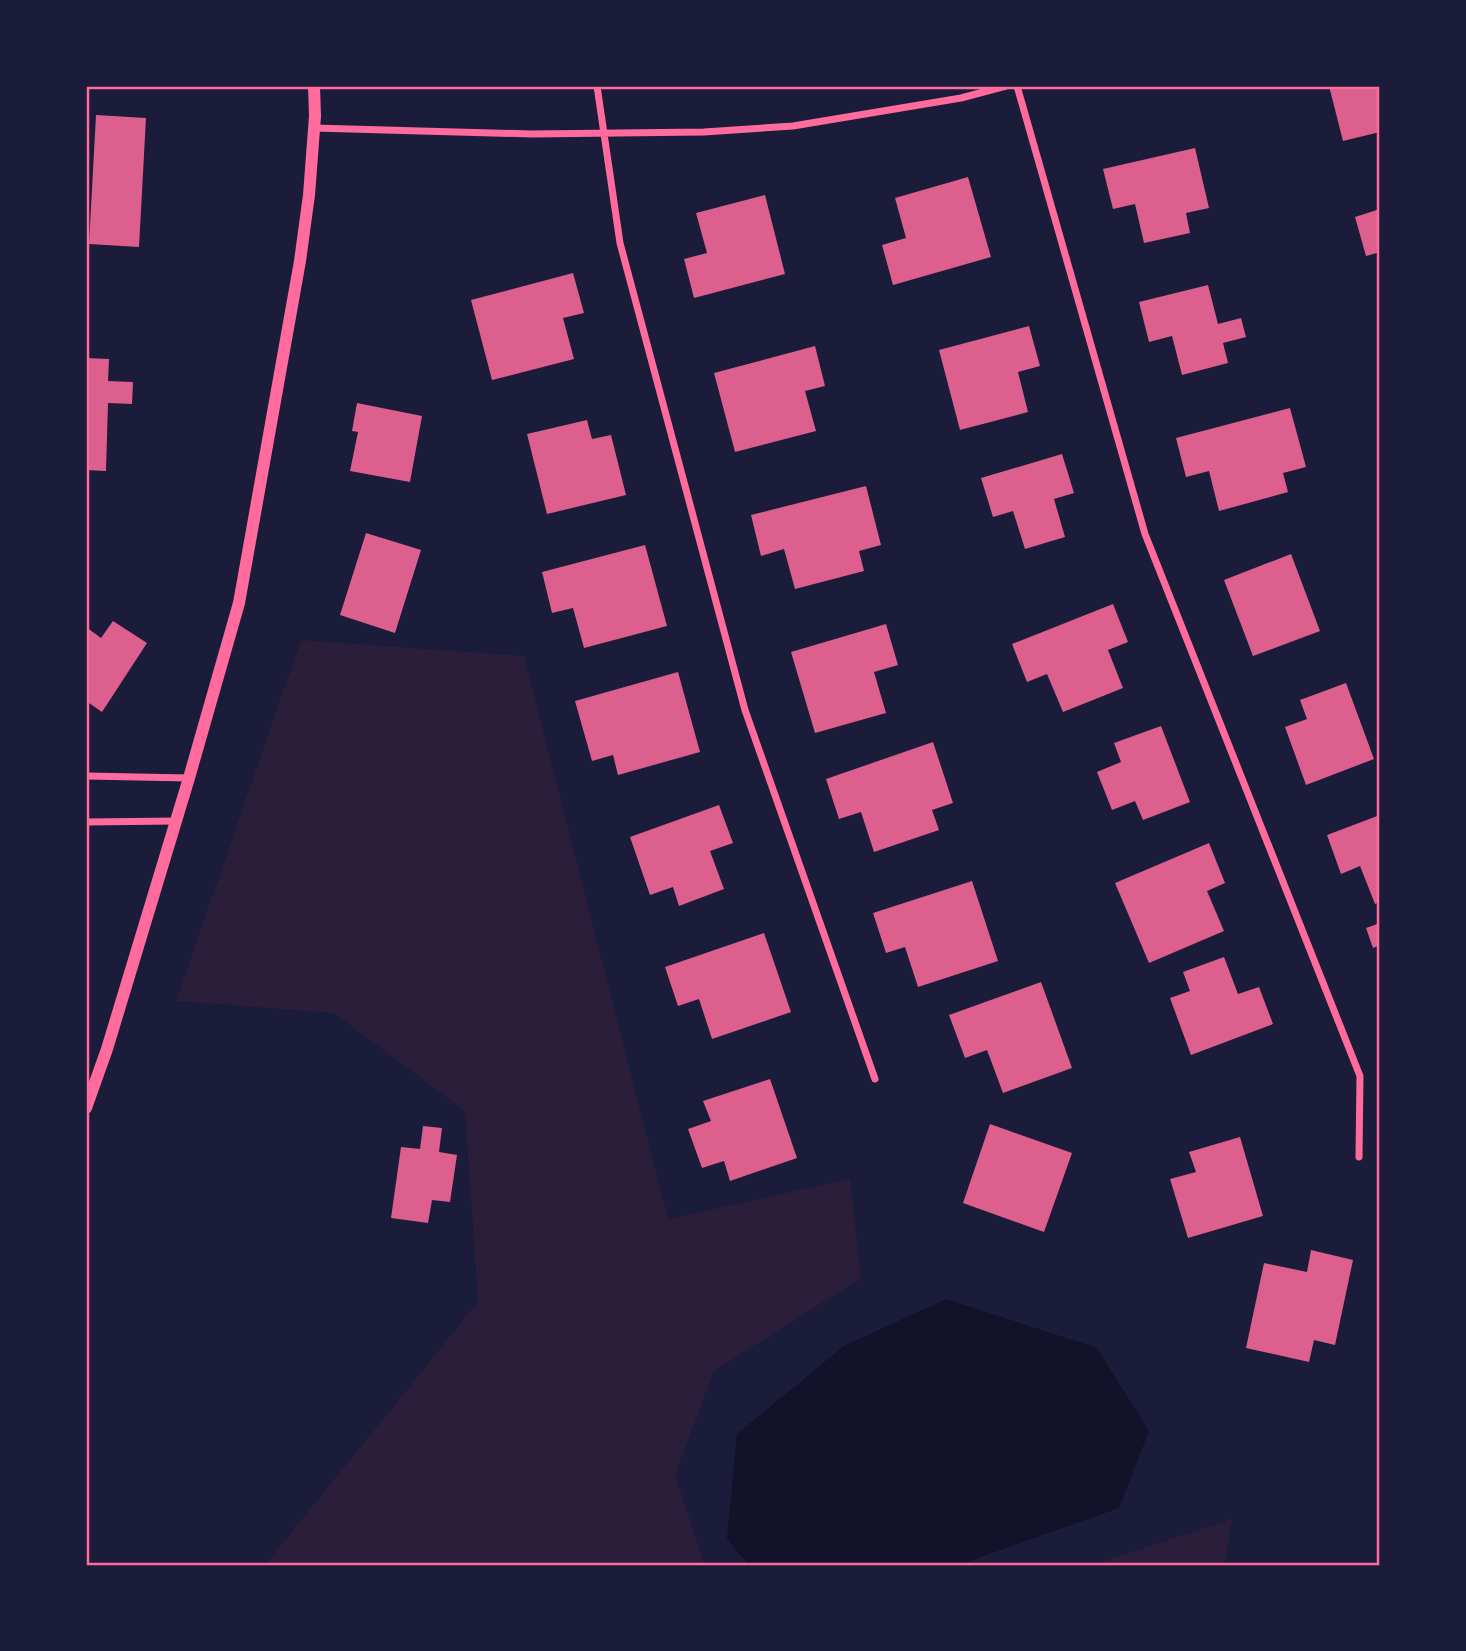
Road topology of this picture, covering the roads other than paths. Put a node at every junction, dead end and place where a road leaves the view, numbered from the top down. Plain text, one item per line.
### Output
1 (314, 86) edge
2 (597, 86) edge
3 (1006, 86) edge
4 (1017, 86) edge
5 (314, 128) junction
6 (603, 132) junction
7 (86, 776) edge
8 (189, 778) junction
9 (176, 821) junction
10 (86, 822) edge
11 (875, 1079) dead end
12 (86, 1108) edge
13 (1359, 1157) dead end

1 - 5 street
2 - 6 street
3 - 6 street
4 - 13 street
5 - 6 street
5 - 8 street
6 - 11 street
7 - 8 street
8 - 9 street
9 - 10 street
9 - 12 street

